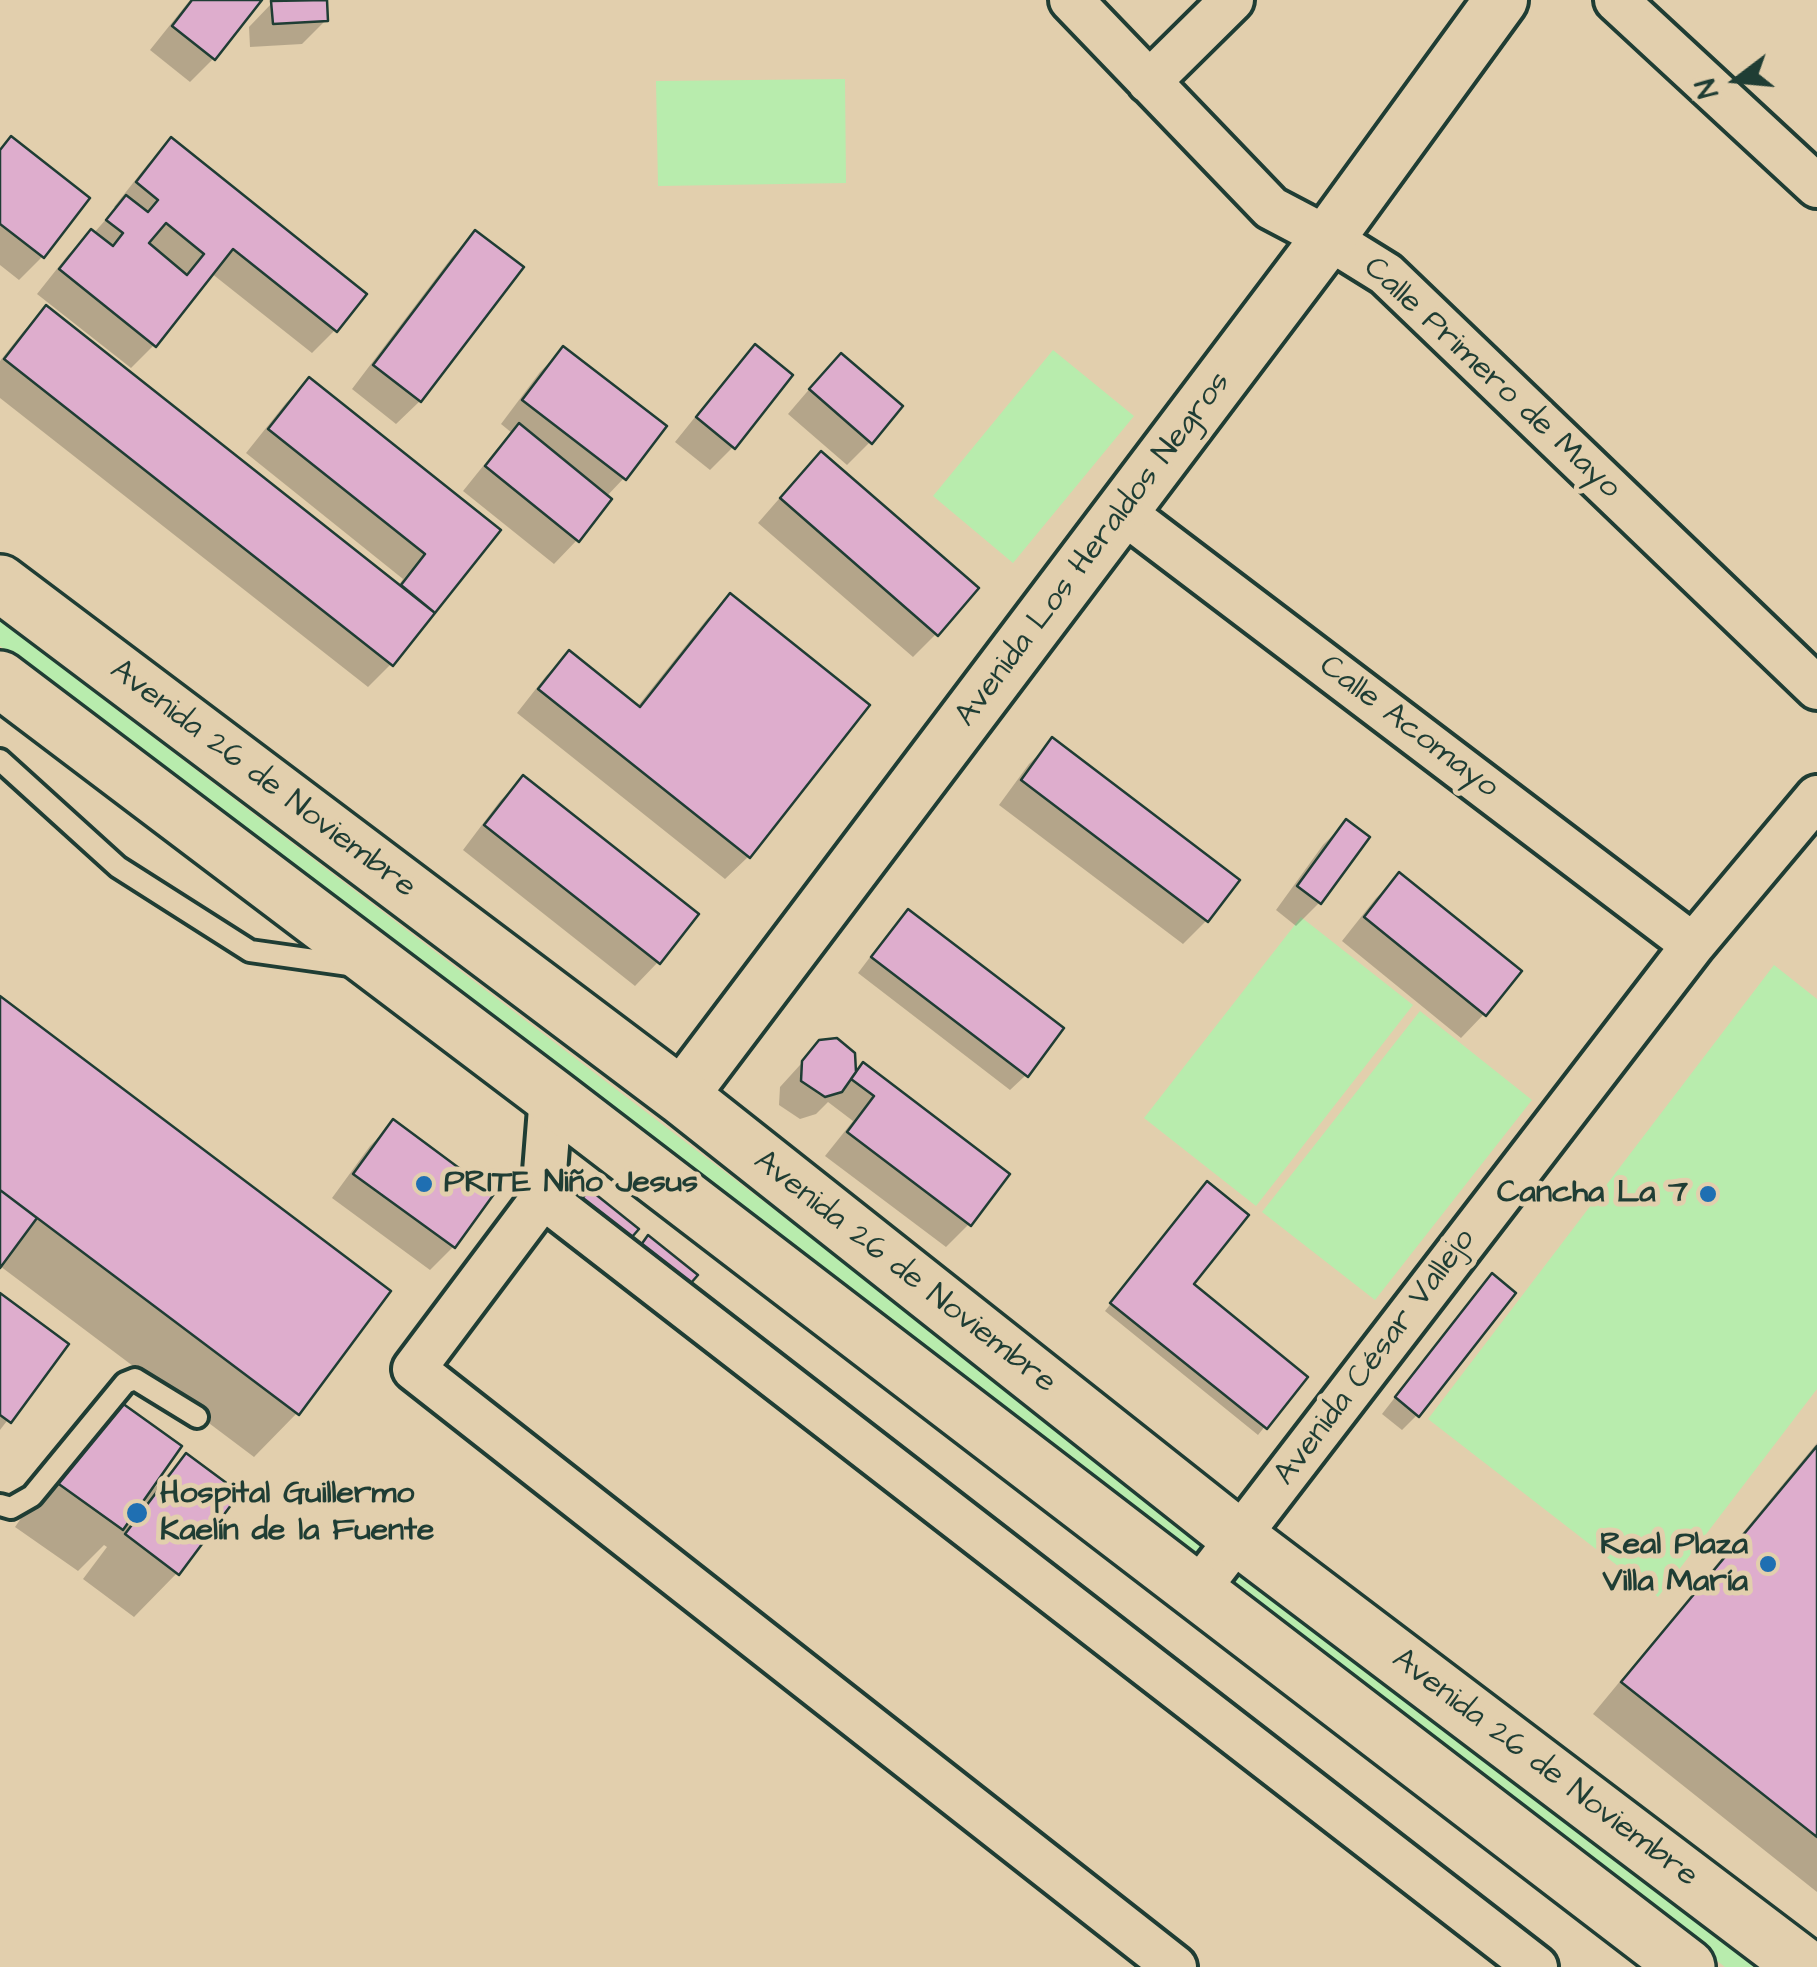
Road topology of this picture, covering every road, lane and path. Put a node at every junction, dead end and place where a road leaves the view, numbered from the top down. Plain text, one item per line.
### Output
1 (1070, 0) edge
2 (1232, 0) edge
3 (1501, 0) edge
4 (1616, 0) edge
5 (1149, 82) junction
6 (1817, 186) edge
7 (1328, 238) junction
8 (1123, 512) junction
9 (0, 583) edge
10 (0, 679) edge
11 (1817, 688) edge
12 (0, 760) edge
13 (1817, 797) edge
14 (1693, 944) junction
15 (388, 971) junction
16 (551, 1096) junction
17 (681, 1096) junction
18 (543, 1197) junction
19 (197, 1417) dead end
20 (0, 1505) edge
21 (1239, 1538) junction
22 (1197, 1591) junction
23 (1176, 1967) edge
24 (1536, 1967) edge
25 (1687, 1967) edge
26 (1806, 1967) edge

1 - 5 street, Calle Primero de Mayo
2 - 5 street
3 - 7 street, Avenida Los Heraldos Negros
4 - 6 street
5 - 7 street, Calle Primero de Mayo
7 - 8 street, Avenida Los Heraldos Negros
7 - 11 street, Calle Primero de Mayo
8 - 14 street, Calle Acomayo
8 - 17 street, Avenida Los Heraldos Negros
9 - 17 main road, Avenida 26 de Noviembre
10 - 15 main road
12 - 15 lane
13 - 14 street, Avenida César Vallejo
14 - 21 street, Avenida César Vallejo
15 - 16 main road
16 - 18 street
16 - 22 main road
17 - 21 main road, Avenida 26 de Noviembre
18 - 23 street
18 - 24 street
19 - 20 lane
21 - 22 street, Avenida César Vallejo
21 - 26 main road, Avenida 26 de Noviembre
22 - 25 main road

